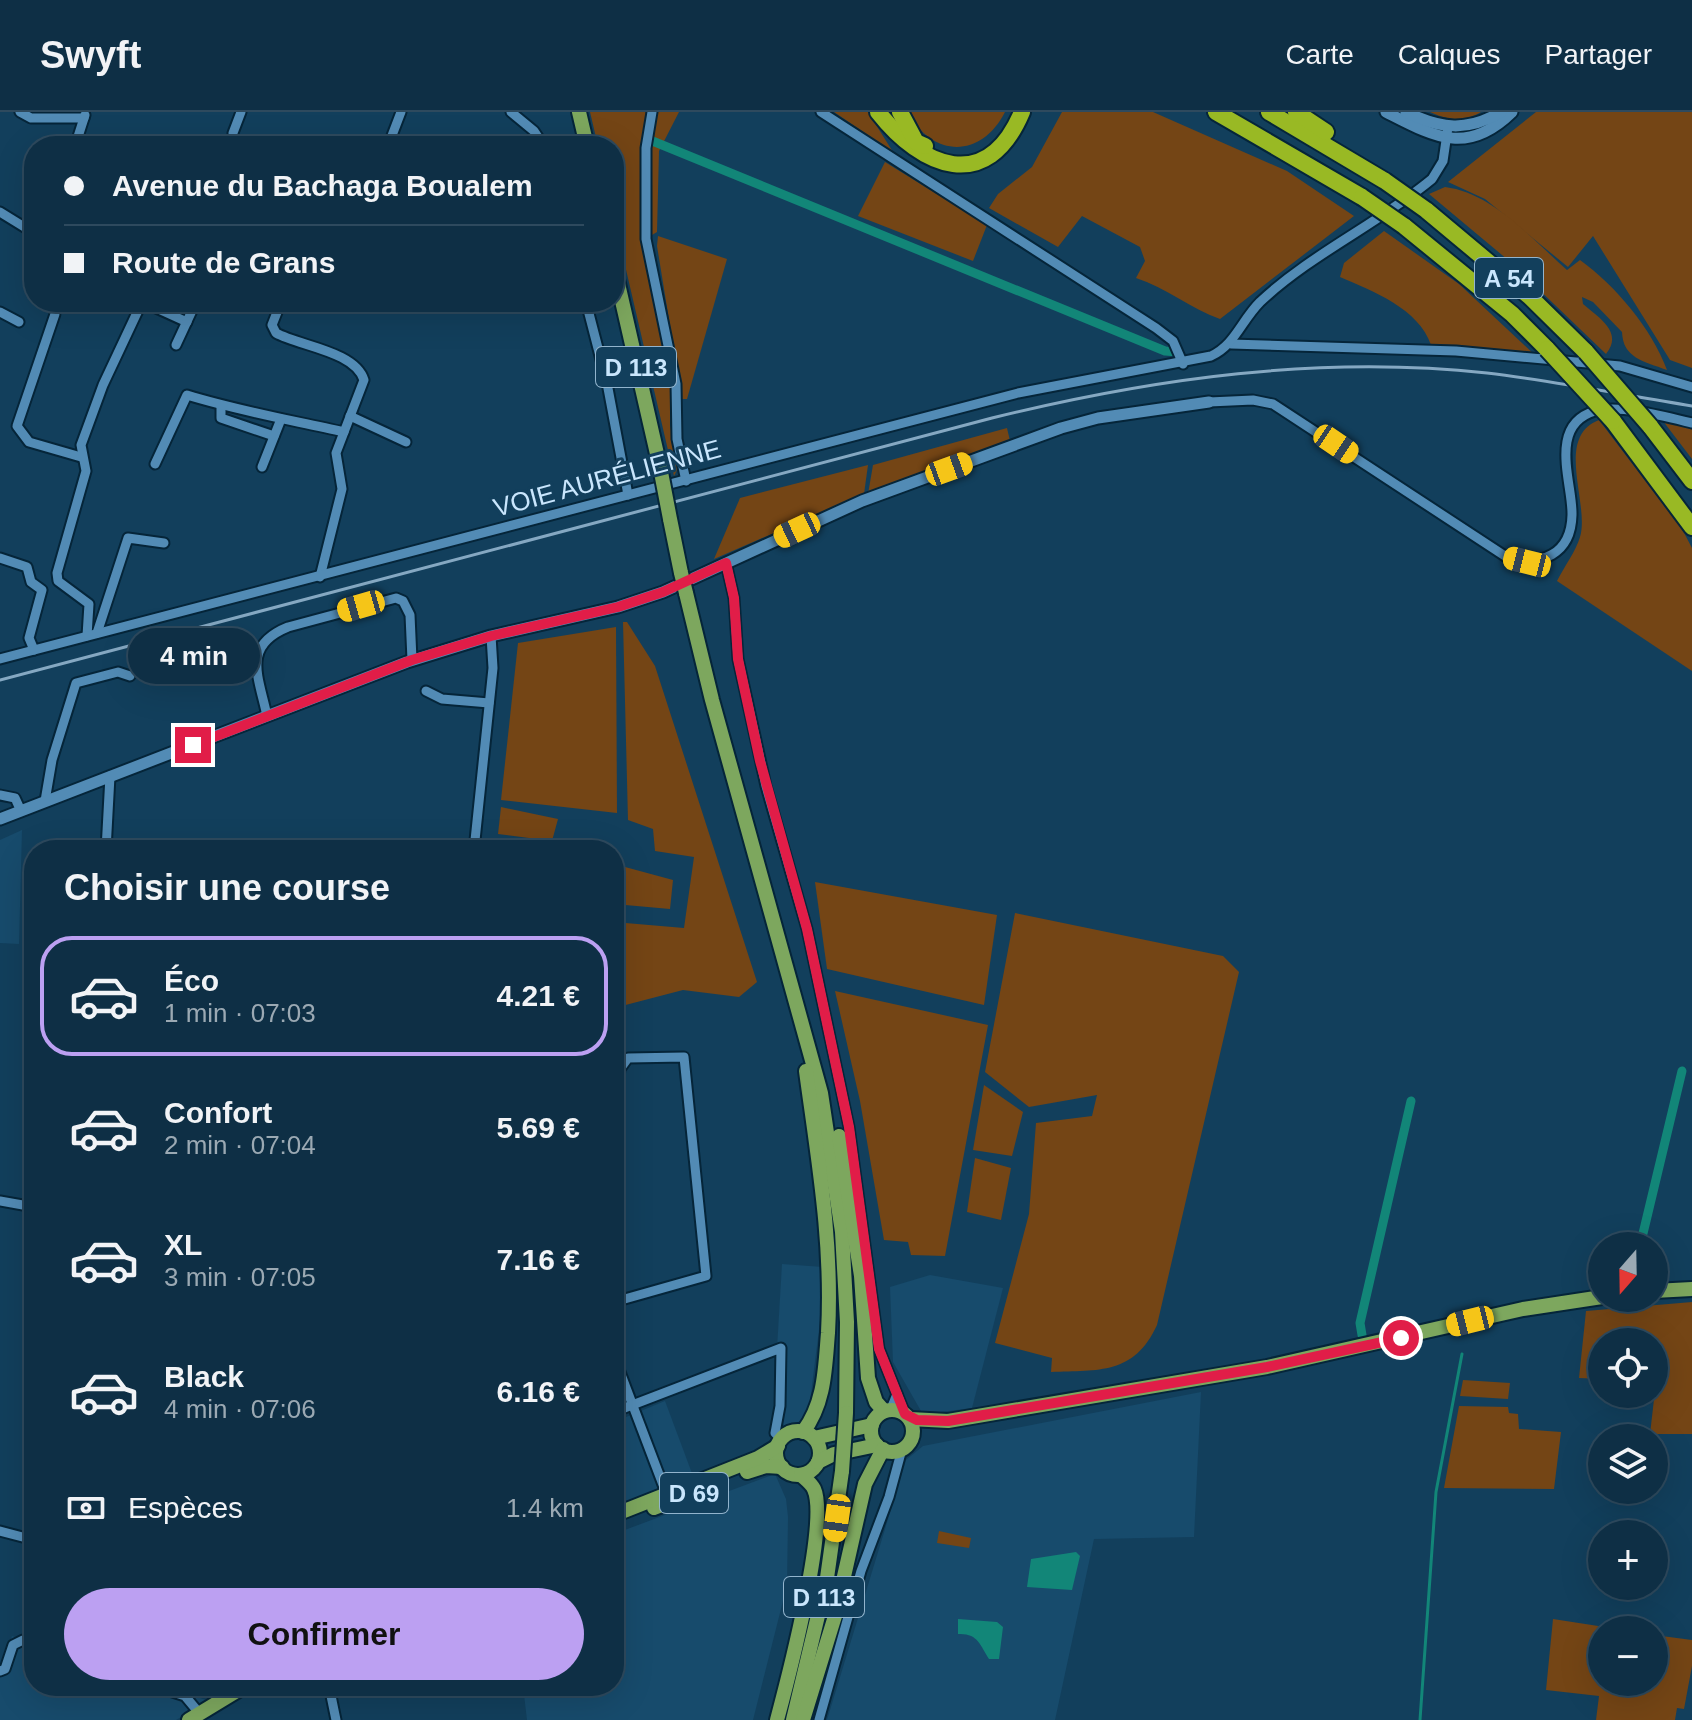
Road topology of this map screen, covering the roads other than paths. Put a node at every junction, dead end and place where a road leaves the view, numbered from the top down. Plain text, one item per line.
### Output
1 (20, 112) edge
2 (241, 112) edge
3 (401, 112) edge
4 (511, 112) edge
5 (579, 112) edge
6 (652, 112) edge
7 (821, 112) edge
8 (878, 112) edge
9 (900, 112) edge
10 (1013, 112) edge
11 (1022, 112) edge
12 (1216, 112) edge
13 (1269, 112) edge
14 (1296, 112) edge
15 (1386, 112) edge
16 (1406, 112) edge
17 (1501, 112) edge
18 (1512, 112) edge
19 (84, 115) edge
20 (233, 133) dead end
21 (1447, 133) junction
22 (79, 136) edge
23 (392, 136) edge
24 (537, 136) edge
25 (585, 136) edge
26 (1387, 179) junction
27 (0, 212) edge
28 (24, 227) edge
29 (624, 310) edge
30 (0, 312) edge
31 (138, 312) edge
32 (165, 312) edge
33 (192, 312) edge
34 (277, 312) edge
35 (589, 312) edge
36 (55, 314) dead end
37 (19, 322) dead end
38 (187, 322) junction
39 (176, 345) dead end
40 (1229, 346) junction
41 (1183, 364) junction
42 (1692, 387) edge
43 (1209, 402) joint
44 (221, 406) junction
45 (350, 416) junction
46 (281, 419) junction
47 (1692, 423) edge
48 (344, 432) junction
49 (274, 436) junction
50 (406, 442) dead end
51 (81, 457) junction
52 (155, 464) dead end
53 (262, 467) dead end
54 (686, 481) junction
55 (1692, 481) edge
56 (628, 495) junction
57 (1692, 527) edge
58 (164, 543) dead end
59 (0, 558) edge
60 (726, 563) junction
61 (320, 577) junction
62 (92, 635) junction
63 (491, 636) junction
64 (34, 650) junction
65 (0, 659) edge
66 (412, 660) junction
67 (130, 676) dead end
68 (426, 691) dead end
69 (489, 703) junction
70 (267, 716) junction
71 (110, 776) junction
72 (0, 795) edge
73 (45, 801) junction
74 (21, 811) junction
75 (0, 819) edge
76 (107, 840) edge
77 (475, 840) edge
78 (802, 1027) junction
79 (624, 1064) edge
80 (821, 1093) junction
81 (0, 1201) edge
82 (24, 1205) edge
83 (1692, 1289) edge
84 (1668, 1290) edge
85 (624, 1299) edge
86 (1588, 1299) edge
87 (624, 1383) edge
88 (632, 1404) junction
89 (624, 1408) edge
90 (897, 1413) junction
91 (948, 1421) junction
92 (872, 1425) junction
93 (808, 1435) junction
94 (913, 1436) junction
95 (780, 1442) junction
96 (887, 1449) junction
97 (818, 1462) junction
98 (782, 1467) junction
99 (801, 1475) junction
100 (698, 1486) junction
101 (668, 1498) junction
102 (624, 1512) edge
103 (624, 1518) edge
104 (0, 1531) edge
105 (24, 1537) edge
106 (24, 1640) edge
107 (0, 1671) edge
108 (185, 1696) edge
109 (229, 1696) edge
110 (331, 1696) edge
111 (194, 1717) edge
112 (336, 1720) edge
113 (777, 1720) edge
114 (793, 1720) edge
115 (803, 1720) edge
116 (819, 1720) edge

1 - 19 street
2 - 20 street
3 - 23 street
4 - 24 street
5 - 25 main road
6 - 54 street
7 - 41 street
8 - 11 highway
9 - 10 highway
12 - 57 highway, A 54, bridge
13 - 26 highway, A 54
14 - 26 highway
15 - 21 street
16 - 21 street
17 - 21 street
18 - 21 street
19 - 22 street
21 - 40 street
26 - 55 highway, A 54, bridge
27 - 28 street
29 - 78 main road, D 113, bridge
30 - 37 street
31 - 51 street
32 - 38 street
33 - 38 street
34 - 45 street
35 - 56 street
36 - 51 street
38 - 39 street
40 - 41 street, VOIE AURÉLIENNE
40 - 42 street
41 - 54 street, VOIE AURÉLIENNE
43 - 47 street
43 - 60 street
44 - 46 street
44 - 49 street
44 - 52 street
45 - 48 street
45 - 50 street
46 - 48 street
46 - 49 street
48 - 61 street
49 - 53 street
51 - 62 street
54 - 56 street, VOIE AURÉLIENNE
56 - 61 street, VOIE AURÉLIENNE
58 - 62 street
59 - 64 street
60 - 63 street
60 - 90 street
61 - 62 street, VOIE AURÉLIENNE
62 - 64 street, VOIE AURÉLIENNE
63 - 66 street
63 - 69 street
64 - 65 street, VOIE AURÉLIENNE
66 - 70 street
66 - 70 street
67 - 73 street
68 - 69 street
69 - 77 street
70 - 71 street
71 - 73 street
71 - 76 street
72 - 74 street
73 - 74 street
74 - 75 street
78 - 80 main road, D 113
78 - 93 main road
79 - 85 street
80 - 90 main road
80 - 114 main road, D 113, bridge
81 - 82 street
83 - 84 main road
86 - 91 main road
87 - 88 street
88 - 89 street
88 - 95 street
88 - 101 street
90 - 91 main road
90 - 92 main road
90 - 94 main road
91 - 94 main road
92 - 93 main road
92 - 96 main road
93 - 95 main road
93 - 97 main road
94 - 96 main road
95 - 98 main road
95 - 100 main road, D 69
96 - 97 main road
96 - 115 main road
96 - 116 street
97 - 99 main road
98 - 99 main road
98 - 100 main road, D 69
99 - 113 main road, D 113
100 - 101 main road, D 69
101 - 102 main road, D 69
101 - 103 main road, D 69
104 - 105 street
106 - 107 street
108 - 111 street
109 - 111 main road
110 - 112 street

